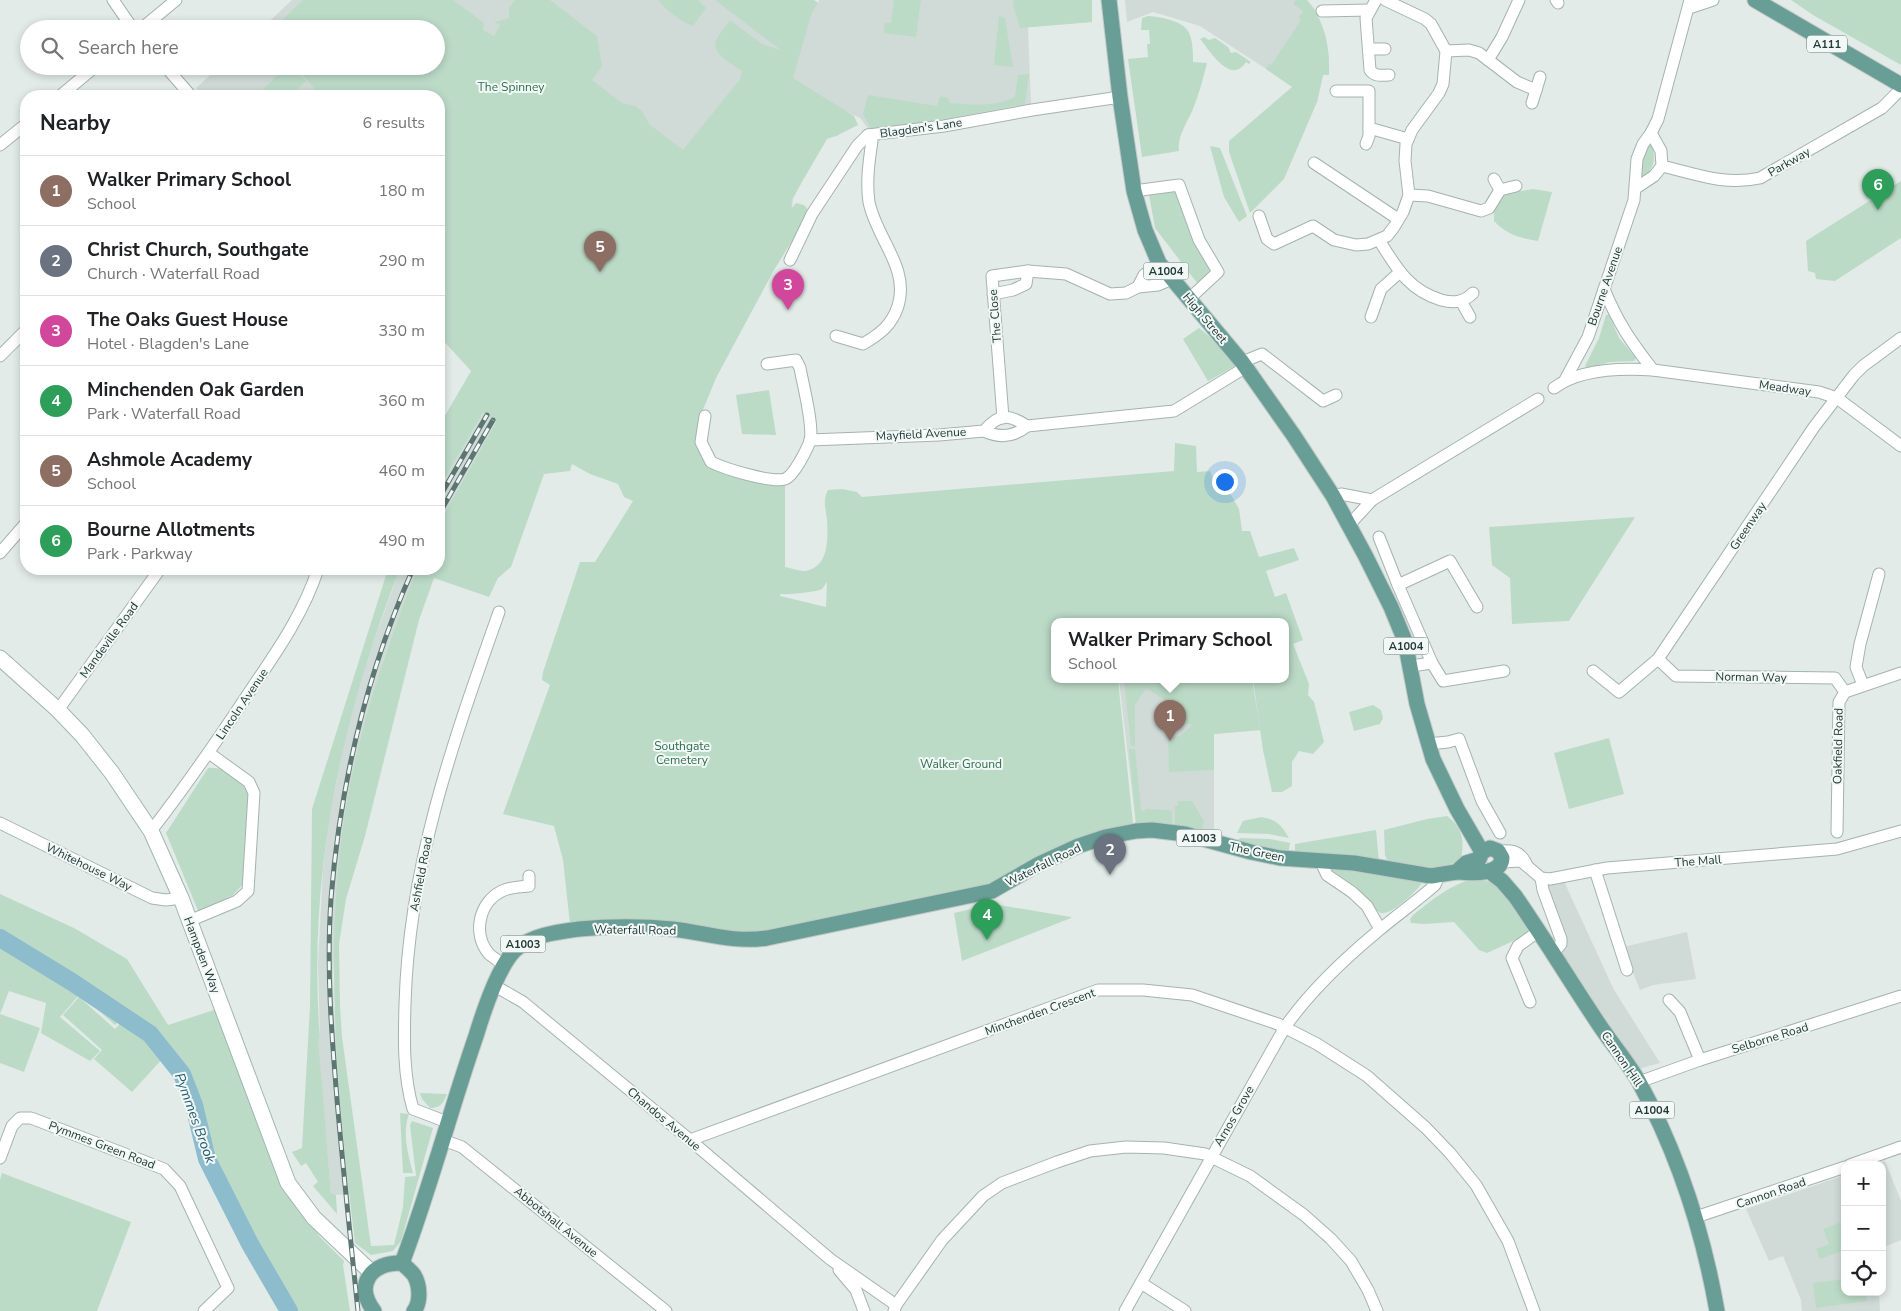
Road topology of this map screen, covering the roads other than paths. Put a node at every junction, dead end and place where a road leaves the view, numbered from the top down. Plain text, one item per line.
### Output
1 (113, 0) edge
2 (176, 0) edge
3 (1109, 0) edge
4 (1385, 0) edge
5 (1519, 0) edge
6 (1713, 0) edge
7 (1755, 0) edge
8 (1690, 4) edge
9 (1373, 5) edge
10 (1322, 11) dead end
11 (127, 20) edge
12 (152, 20) edge
13 (1368, 49) junction
14 (1385, 49) dead end
15 (1446, 51) junction
16 (1488, 60) junction
17 (85, 75) edge
18 (173, 75) edge
19 (1389, 75) dead end
20 (1540, 77) dead end
21 (1901, 87) edge
22 (67, 90) edge
23 (186, 90) edge
24 (1536, 90) junction
25 (1336, 91) dead end
26 (1120, 96) junction
27 (1532, 103) dead end
28 (1369, 128) junction
29 (20, 129) edge
30 (1651, 133) junction
31 (868, 135) junction
32 (1408, 138) junction
33 (1366, 144) dead end
34 (0, 146) edge
35 (1314, 163) dead end
36 (1662, 166) junction
37 (1494, 179) dead end
38 (1516, 186) dead end
39 (1636, 188) junction
40 (1500, 190) junction
41 (1134, 191) junction
42 (1409, 195) junction
43 (1259, 216) dead end
44 (1398, 219) junction
45 (1379, 240) junction
46 (790, 260) dead end
47 (1159, 263) junction
48 (1028, 271) junction
49 (1400, 272) junction
50 (1172, 278) junction
51 (1138, 288) junction
52 (1604, 289) junction
53 (1473, 293) dead end
54 (993, 294) junction
55 (1189, 299) junction
56 (1461, 301) junction
57 (1371, 317) dead end
58 (1470, 317) dead end
59 (20, 336) edge
60 (836, 336) dead end
61 (1901, 338) edge
62 (0, 356) edge
63 (767, 364) dead end
64 (1244, 365) junction
65 (1653, 370) junction
66 (1565, 380) junction
67 (1554, 388) dead end
68 (1336, 394) dead end
69 (1838, 398) junction
70 (1538, 400) dead end
71 (705, 416) dead end
72 (1004, 418) junction
73 (1027, 426) junction
74 (984, 431) junction
75 (810, 440) junction
76 (1901, 446) edge
77 (1333, 496) junction
78 (1372, 500) junction
79 (1349, 525) junction
80 (20, 530) edge
81 (1379, 537) dead end
82 (0, 553) edge
83 (1391, 566) junction
84 (1374, 572) junction
85 (1879, 574) dead end
86 (156, 575) edge
87 (316, 575) edge
88 (1398, 584) junction
89 (1477, 607) dead end
90 (499, 612) dead end
91 (0, 658) edge
92 (1658, 659) junction
93 (1432, 663) junction
94 (1411, 666) junction
95 (1504, 671) dead end
96 (1593, 671) dead end
97 (1901, 673) edge
98 (1863, 685) junction
99 (1845, 692) junction
100 (58, 710) junction
101 (1428, 744) junction
102 (209, 753) junction
103 (0, 823) edge
104 (1901, 831) edge
105 (152, 832) junction
106 (1837, 832) dead end
107 (1500, 833) dead end
108 (1105, 837) joint
109 (1500, 857) junction
110 (1321, 862) junction
111 (1484, 863) junction
112 (1595, 870) junction
113 (1439, 875) junction
114 (529, 876) dead end
115 (1541, 878) junction
116 (181, 898) junction
117 (189, 921) junction
118 (1380, 929) junction
119 (1539, 931) junction
120 (1553, 953) junction
121 (505, 966) junction
122 (1627, 970) dead end
123 (495, 986) junction
124 (1901, 996) edge
125 (1669, 1000) dead end
126 (1530, 1002) dead end
127 (1285, 1027) junction
128 (1700, 1060) junction
129 (1639, 1082) junction
130 (447, 1122) junction
131 (443, 1140) junction
132 (690, 1140) junction
133 (1901, 1147) edge
134 (1211, 1156) junction
135 (0, 1158) edge
136 (1861, 1161) edge
137 (1841, 1168) edge
138 (1696, 1217) junction
139 (830, 1259) junction
140 (402, 1263) junction
141 (371, 1272) junction
142 (1141, 1283) junction
143 (895, 1308) edge
144 (416, 1310) edge
145 (204, 1311) edge
146 (374, 1311) edge
147 (666, 1311) edge
148 (864, 1311) edge
149 (1125, 1311) edge
150 (1185, 1311) edge
151 (1377, 1311) edge
152 (1534, 1311) edge
153 (1718, 1311) edge

1 - 11 street
2 - 12 street
3 - 26 main road, High Street / A1004
4 - 15 street
5 - 16 street
6 - 8 street, Bourne Avenue
7 - 21 main road, A111
8 - 30 street, Bourne Avenue
9 - 10 street
9 - 13 street
13 - 14 street
13 - 19 street
15 - 16 street
15 - 32 street
16 - 24 street
17 - 22 street
18 - 23 street
20 - 24 street
21 - 36 street, Parkway
24 - 27 street
25 - 28 street
26 - 31 street, Blagden's Lane
26 - 41 main road, High Street / A1004
28 - 32 street
28 - 33 street
29 - 34 street
30 - 36 street
30 - 39 street, Bourne Avenue
31 - 46 street, Blagden's Lane
31 - 60 street
32 - 42 street
35 - 44 street
36 - 39 street
37 - 40 street
38 - 40 street
39 - 52 street, Bourne Avenue
40 - 42 street
41 - 47 main road, High Street / A1004
41 - 55 street
42 - 44 street
43 - 45 street
44 - 45 street
45 - 49 street
47 - 50 main road, High Street / A1004
47 - 51 street
48 - 51 street, The Close
48 - 54 street
48 - 54 street, The Close
49 - 56 street
49 - 57 street
50 - 51 street, The Close
50 - 55 main road, High Street / A1004
52 - 65 street
52 - 66 street, Bourne Avenue
53 - 56 street
54 - 72 street, The Close
55 - 64 main road, High Street / A1004
56 - 58 street
59 - 62 street
61 - 69 street, Greenway
63 - 75 street
64 - 68 street
64 - 73 street
64 - 77 main road, High Street / A1004
65 - 66 street, Meadway
65 - 69 street, Meadway
66 - 67 street, Meadway
69 - 76 street, Meadway
69 - 92 street, Greenway
70 - 78 street
71 - 75 street
72 - 73 street
72 - 74 street, Mayfield Avenue
73 - 74 street
74 - 75 street, Mayfield Avenue
77 - 78 street
77 - 79 main road, A1004
78 - 79 street
79 - 84 main road, A1004
80 - 82 street
81 - 83 street
83 - 84 street
83 - 88 street
84 - 94 main road, A1004
85 - 98 street
86 - 100 street, Mandeville Road
87 - 102 street, Lincoln Avenue
88 - 89 street
88 - 93 street
90 - 130 street, Ashfield Road
91 - 100 street, Hampden Way
92 - 96 street, Greenway
92 - 99 street, Norman Way
93 - 94 street
93 - 95 street
94 - 101 main road, A1004
97 - 98 street, Oakfield Road
98 - 99 street, Oakfield Road
99 - 106 street, Oakfield Road
100 - 105 street, Hampden Way
101 - 107 street
101 - 111 main road, A1004
102 - 105 street, Lincoln Avenue
102 - 117 street
103 - 116 street, Whitehouse Way
104 - 112 street, The Mall
105 - 116 street, Hampden Way
108 - 110 main road, The Green / A1003
108 - 121 main road, Waterfall Road / A1003
109 - 111 main road, The Green
109 - 111 main road
109 - 115 street
109 - 119 main road, Cannon Hill
110 - 113 main road, The Green / A1003
110 - 118 street
111 - 113 main road, The Green / A1003
111 - 119 main road, Cannon Hill / A1004
112 - 115 street, The Mall
112 - 122 street
113 - 118 street
114 - 121 street
115 - 120 street
116 - 117 street, Hampden Way
117 - 141 street, Hampden Way
118 - 127 street, Arnos Grove
119 - 120 main road, Cannon Hill / A1004
119 - 126 street
120 - 129 main road, Cannon Hill / A1004
121 - 123 main road, Waterfall Road / A1003
123 - 130 main road, Waterfall Road / A1003
123 - 132 street, Chandos Avenue
124 - 128 street, Selborne Road
125 - 128 street
127 - 132 street, Minchenden Crescent
127 - 134 street, Arnos Grove
127 - 152 street, Minchenden Crescent
128 - 129 street, Selborne Road
129 - 138 main road, Cannon Hill / A1004
130 - 131 main road, Waterfall Road / A1003
131 - 140 main road, Waterfall Road / A1003
131 - 147 street, Abbotshall Avenue
132 - 139 street, Chandos Avenue
133 - 136 street
134 - 142 street, Arnos Grove
134 - 143 street
134 - 151 street
135 - 145 street, Pymmes Green Road
137 - 138 street, Cannon Road
138 - 153 main road, Cannon Hill / A1004
139 - 143 street, Chandos Avenue
139 - 148 street, Chandos Avenue
140 - 141 main road
140 - 144 main road
141 - 146 main road
142 - 149 street, Arnos Grove
142 - 150 street

